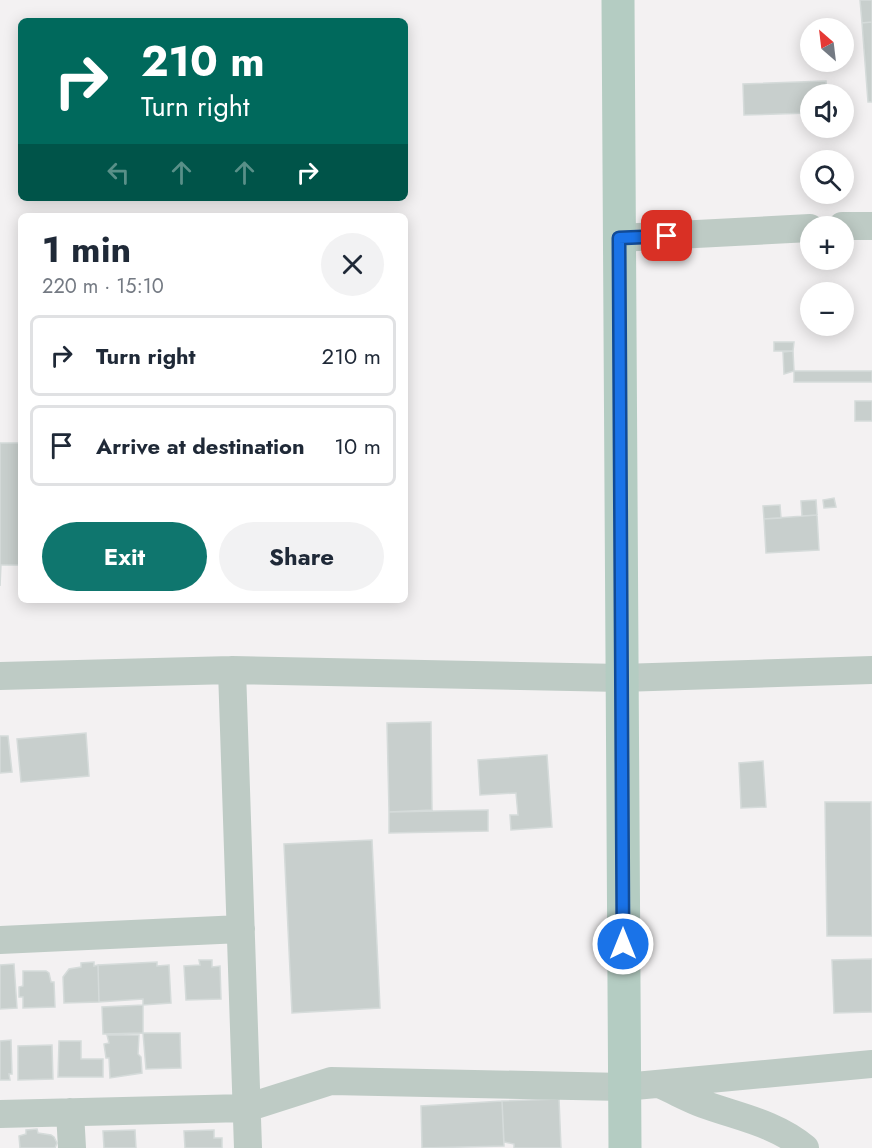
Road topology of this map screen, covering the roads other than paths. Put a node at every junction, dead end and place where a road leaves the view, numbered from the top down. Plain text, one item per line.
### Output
1 (618, 0) edge
2 (854, 226) edge
3 (872, 226) edge
4 (800, 229) edge
5 (619, 238) junction
6 (231, 670) junction
7 (872, 670) edge
8 (0, 676) edge
9 (621, 678) junction
10 (241, 929) junction
11 (0, 940) edge
12 (872, 1064) edge
13 (659, 1084) junction
14 (624, 1087) junction
15 (246, 1108) junction
16 (70, 1112) junction
17 (0, 1114) edge
18 (72, 1148) edge
19 (248, 1148) edge
20 (625, 1148) edge
21 (805, 1148) edge

1 - 5 main road
2 - 3 street
4 - 5 street
5 - 9 main road
6 - 8 street
6 - 9 street
6 - 10 street
7 - 9 street
9 - 14 main road
10 - 11 street
10 - 15 street
12 - 13 street
13 - 14 street
13 - 21 street
14 - 15 street
14 - 20 main road
15 - 16 street
15 - 19 street
16 - 17 street
16 - 18 street

